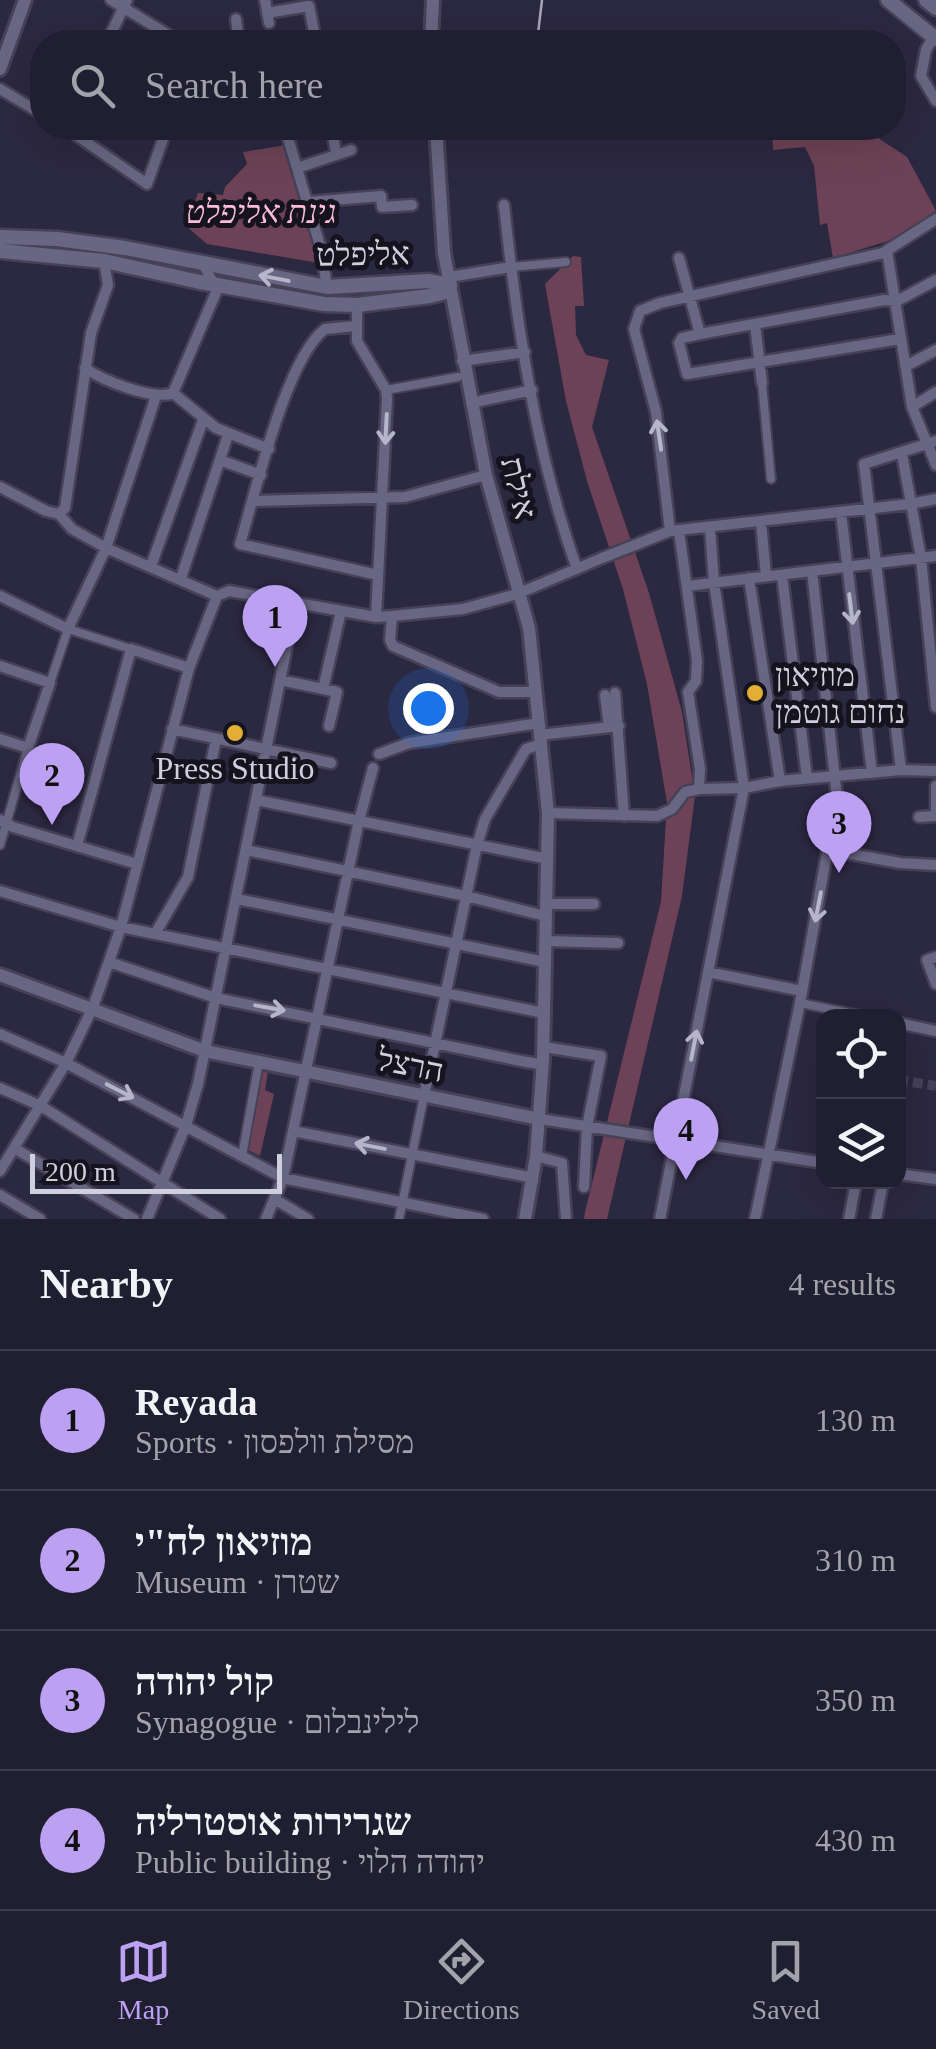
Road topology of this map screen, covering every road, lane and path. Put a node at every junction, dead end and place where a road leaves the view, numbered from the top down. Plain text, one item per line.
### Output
1 (25, 0) edge
2 (111, 0) edge
3 (265, 0) edge
4 (434, 0) edge
5 (888, 0) edge
6 (926, 0) edge
7 (125, 4) edge
8 (936, 8) edge
9 (236, 19) dead end
10 (113, 30) edge
11 (163, 30) edge
12 (237, 30) edge
13 (314, 30) edge
14 (431, 30) edge
15 (935, 36) edge
16 (0, 69) edge
17 (0, 89) edge
18 (936, 101) edge
19 (30, 107) edge
20 (84, 140) edge
21 (163, 140) edge
22 (289, 140) edge
23 (334, 140) edge
24 (437, 140) edge
25 (352, 150) dead end
26 (336, 154) junction
27 (303, 166) dead end
28 (308, 202) junction
29 (412, 205) dead end
30 (504, 205) dead end
31 (936, 219) edge
32 (0, 237) edge
33 (0, 250) edge
34 (887, 251) junction
35 (679, 258) dead end
36 (104, 261) junction
37 (566, 262) dead end
38 (203, 264) junction
39 (510, 266) junction
40 (446, 281) junction
41 (935, 282) edge
42 (216, 285) junction
43 (326, 287) junction
44 (689, 296) junction
45 (897, 300) junction
46 (357, 305) junction
47 (756, 324) junction
48 (356, 326) junction
49 (700, 334) junction
50 (900, 339) junction
51 (936, 350) edge
52 (524, 352) junction
53 (462, 361) junction
54 (760, 362) junction
55 (906, 366) junction
56 (85, 368) junction
57 (458, 377) dead end
58 (762, 383) joint
59 (386, 390) junction
60 (532, 390) junction
61 (936, 392) edge
62 (173, 393) junction
63 (156, 396) junction
64 (471, 403) junction
65 (912, 407) junction
66 (203, 420) junction
67 (228, 435) junction
68 (932, 443) edge
69 (269, 449) junction
70 (902, 454) junction
71 (220, 460) junction
72 (936, 465) edge
73 (261, 475) junction
74 (486, 476) junction
75 (771, 480) dead end
76 (0, 485) edge
77 (382, 498) junction
78 (936, 498) edge
79 (253, 500) junction
80 (910, 504) junction
81 (870, 509) junction
82 (840, 512) junction
83 (59, 514) junction
84 (760, 522) junction
85 (710, 528) junction
86 (674, 531) junction
87 (106, 548) junction
88 (936, 556) edge
89 (921, 558) junction
90 (875, 563) junction
91 (151, 566) junction
92 (846, 567) junction
93 (577, 569) junction
94 (812, 571) junction
95 (378, 575) junction
96 (782, 575) junction
97 (766, 576) junction
98 (181, 578) junction
99 (749, 578) junction
100 (714, 582) junction
101 (687, 586) junction
102 (517, 594) junction
103 (0, 596) edge
104 (217, 596) junction
105 (296, 602) junction
106 (341, 611) junction
107 (392, 616) junction
108 (376, 617) junction
109 (68, 628) junction
110 (131, 649) junction
111 (934, 654) edge
112 (0, 666) edge
113 (190, 668) junction
114 (280, 680) junction
115 (50, 683) junction
116 (324, 689) junction
117 (536, 692) junction
118 (610, 694) dead end
119 (936, 707) edge
120 (330, 726) dead end
121 (614, 726) junction
122 (172, 729) junction
123 (540, 734) junction
124 (0, 738) edge
125 (216, 739) junction
126 (28, 748) junction
127 (267, 749) junction
128 (379, 754) dead end
129 (331, 763) dead end
130 (374, 768) dead end
131 (901, 770) junction
132 (936, 771) edge
133 (872, 772) junction
134 (837, 776) junction
135 (807, 778) junction
136 (780, 781) junction
137 (936, 786) edge
138 (744, 788) junction
139 (699, 789) junction
140 (256, 800) junction
141 (548, 813) junction
142 (624, 816) junction
143 (935, 816) edge
144 (919, 817) dead end
145 (359, 820) junction
146 (3, 821) edge
147 (477, 844) junction
148 (0, 845) edge
149 (77, 846) junction
150 (246, 850) junction
151 (829, 850) junction
152 (548, 859) junction
153 (137, 864) junction
154 (936, 865) edge
155 (348, 873) junction
156 (0, 891) edge
157 (466, 896) junction
158 (237, 899) junction
159 (594, 904) dead end
160 (545, 910) junction
161 (338, 920) junction
162 (121, 928) junction
163 (155, 934) junction
164 (545, 941) junction
165 (456, 943) junction
166 (618, 943) dead end
167 (226, 948) junction
168 (545, 958) junction
169 (932, 959) edge
170 (109, 962) junction
171 (328, 970) junction
172 (708, 972) junction
173 (0, 975) edge
174 (936, 984) edge
175 (446, 993) junction
176 (801, 997) junction
177 (216, 998) junction
178 (841, 1009) edge
179 (92, 1010) junction
180 (544, 1016) junction
181 (318, 1017) junction
182 (906, 1025) edge
183 (936, 1031) edge
184 (0, 1034) edge
185 (437, 1043) junction
186 (205, 1051) junction
187 (544, 1054) junction
188 (259, 1062) junction
189 (66, 1064) junction
190 (305, 1072) junction
191 (0, 1088) edge
192 (424, 1096) junction
193 (41, 1106) junction
194 (540, 1120) junction
195 (186, 1125) junction
196 (587, 1127) junction
197 (293, 1130) junction
198 (676, 1141) junction
199 (14, 1148) junction
200 (411, 1154) junction
201 (767, 1155) junction
202 (242, 1156) junction
203 (536, 1156) junction
204 (816, 1162) edge
205 (0, 1171) edge
206 (906, 1175) edge
207 (283, 1178) junction
208 (936, 1179) edge
209 (533, 1180) junction
210 (162, 1184) junction
211 (584, 1187) dead end
212 (855, 1189) edge
213 (882, 1189) edge
214 (0, 1195) edge
215 (276, 1200) junction
216 (403, 1202) junction
217 (478, 1218) edge
218 (40, 1219) edge
219 (134, 1219) edge
220 (147, 1219) edge
221 (220, 1219) edge
222 (266, 1219) edge
223 (308, 1219) edge
224 (400, 1219) edge
225 (525, 1219) edge
226 (566, 1219) edge
227 (660, 1219) edge
228 (755, 1219) edge
229 (849, 1219) edge
230 (876, 1219) edge

1 - 16 street
2 - 7 street
3 - 13 street
4 - 14 street
5 - 15 main road
6 - 8 main road
7 - 10 street
7 - 11 street
9 - 12 street
15 - 18 street
17 - 19 street
20 - 21 street
22 - 28 street
23 - 26 street
24 - 40 street, אילת
25 - 26 street
26 - 27 street
28 - 29 street
28 - 43 street
30 - 39 street
31 - 34 street
32 - 38 main road, אליפלט
33 - 36 main road, אליפלט
34 - 44 street
34 - 45 street
35 - 44 street
36 - 42 main road, אליפלט
36 - 56 street
37 - 39 street, אליפלט
38 - 42 street
43 -> 38 main road, אליפלט
39 - 40 street, אליפלט
39 - 52 street
40 - 43 main road, אליפלט
40 - 46 main road, אליפלט
40 - 53 street, אילת
41 - 45 street
42 - 46 main road, אליפלט
42 - 62 street
44 - 49 street
86 -> 44 street
45 - 47 street
45 - 50 street
46 - 48 street
47 - 49 street
47 - 54 street
48 - 59 street
48 - 69 street
49 - 54 street
50 - 54 street
50 - 55 street
51 - 55 street
52 - 53 street
52 - 60 street
53 - 64 street, אילת
54 - 58 street
55 - 65 street
56 - 63 street
56 - 83 street
57 - 59 street
58 - 75 street
59 -> 77 street
60 - 64 street
60 - 93 street
61 - 65 street
62 - 63 street
62 - 66 street
63 - 87 street
64 - 74 street, אילת
65 - 68 street
66 - 67 street
66 - 91 street
67 - 69 street
67 - 71 street
68 - 70 street
68 - 72 street
69 - 73 street
70 - 80 street
70 - 81 street
71 - 73 street
71 - 98 street
73 - 79 street
74 - 77 street
74 - 102 street, אילת
76 - 83 street
77 - 79 street
77 - 95 street
78 - 80 street
79 - 95 street
80 - 81 street
80 - 89 street
81 - 82 street
81 - 90 street
82 - 84 street
82 - 92 street
83 - 87 street
84 - 85 street
84 - 97 street
85 - 86 street
85 - 100 street
86 - 93 street, bridge
86 - 101 street
87 - 91 street
87 - 109 street
88 - 89 street
89 - 90 street
89 - 111 street
90 - 92 street
90 - 131 street
91 - 98 street
92 - 94 street
92 -> 133 street
93 - 102 street
94 - 96 street
94 - 134 street
95 - 108 street
96 - 97 street
96 - 135 street
97 - 99 street
98 - 104 street
99 - 100 street
99 - 136 street
100 - 101 street
100 - 138 street
101 - 139 street
102 - 107 street
102 - 117 street, אילת
103 - 109 street
104 - 105 street
104 - 113 street
105 - 106 street
105 - 114 street
106 - 108 street
106 - 116 street
107 - 108 street
107 - 117 street
109 - 110 street
109 - 115 street
110 - 113 street
110 - 149 street
111 - 119 street
112 - 115 street
113 - 122 street
114 - 116 street
114 - 127 street
115 - 126 street
116 - 120 street
117 - 123 street, אילת
118 - 121 street
121 - 123 street
121 - 142 street
122 - 125 street
122 - 153 street
123 - 128 street
123 - 141 street, אילת
123 - 147 street
124 - 126 street
125 - 127 street
125 - 163 street
126 - 146 street
127 - 129 street
127 - 140 street
130 - 145 street
131 - 132 street
131 - 133 street
133 - 134 street
134 - 135 street
134 - 151 street
135 - 136 street
136 - 138 street
137 - 143 street
138 - 139 street
138 - 172 street
139 - 142 street
140 - 145 street
140 - 150 street
141 - 142 street
141 - 152 street, אילת
143 - 144 street
145 - 147 street
145 - 155 street
146 - 148 street
146 - 149 street
147 - 152 street
147 - 157 street
149 - 153 street
150 - 155 street
150 - 158 street
151 - 154 street
151 -> 176 street
152 - 160 street, אילת
153 - 162 street
155 - 157 street
155 - 161 street
156 - 162 street
157 - 160 street
157 - 165 street
158 - 161 street
158 - 167 street
159 - 160 street
160 - 164 street, אילת
161 - 165 street
161 - 171 street
162 - 163 street
162 - 170 street
163 - 167 street
164 - 166 street
164 - 168 street, אילת
165 - 168 street
165 - 175 street
167 - 171 street
167 - 177 street
168 - 180 street, אילת
169 - 174 street
170 - 177 street
170 - 179 street
171 - 175 street
171 - 181 street
172 - 176 street
198 -> 172 street
173 - 179 street, הרצל
175 - 180 street
175 - 185 street
176 - 178 street
176 - 201 street
177 -> 181 street
177 - 186 street
179 - 186 street, הרצל
179 - 189 street
180 - 187 street, אילת
181 - 185 street
181 - 190 street
182 - 183 street
184 - 189 street
185 - 187 street
185 - 192 street
186 - 188 street, הרצל
186 - 195 street
187 - 194 street, אילת
187 - 196 street
188 - 190 street, הרצל
188 - 202 street
189 - 193 street
189 -> 195 street
190 - 192 street, הרצל
190 - 197 street
191 - 193 street
192 - 194 street, הרצל
192 - 200 street
193 - 199 street
193 - 210 street
194 - 196 street, הרצל
194 - 203 street, אילת
195 - 202 street
195 - 210 street
196 - 198 street, הרצל
196 - 211 street
200 -> 197 street
197 - 207 street
198 - 201 street, הרצל
198 - 227 street
199 - 205 street
199 - 219 street
200 - 209 street
200 - 216 street
201 - 204 street, הרצל
201 - 228 street
202 - 207 street
203 - 209 street, אילת
203 - 226 street
206 - 208 street
207 - 215 street
207 - 216 street
209 - 225 street, אילת
210 - 220 street
210 - 221 street
212 - 229 street
213 - 230 street
214 - 218 street
215 - 222 street
215 - 223 street
216 - 217 street
216 - 224 street

